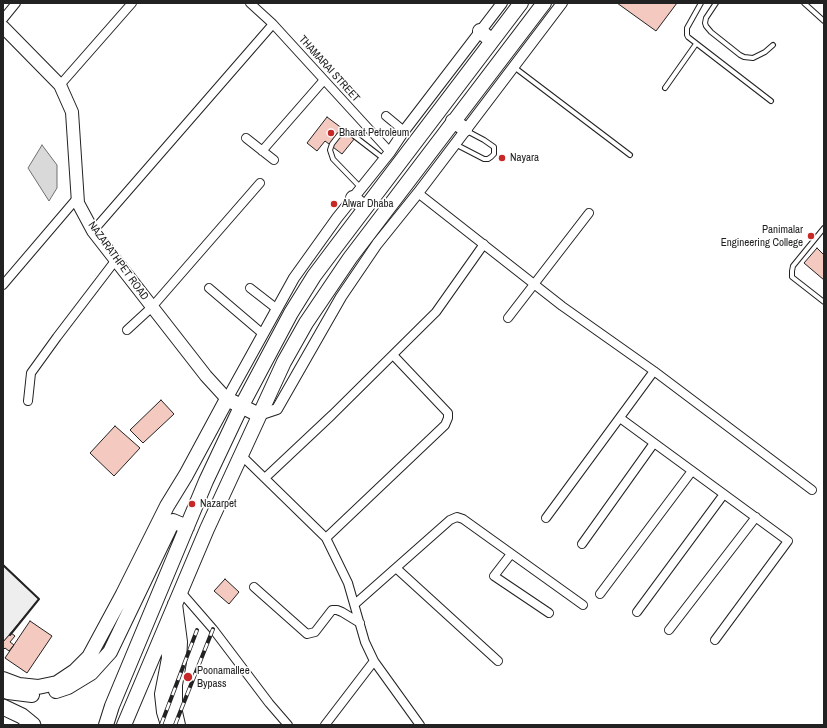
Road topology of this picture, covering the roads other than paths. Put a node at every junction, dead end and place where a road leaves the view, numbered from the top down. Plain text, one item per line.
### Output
1 (16, 3) edge
2 (132, 3) edge
3 (250, 3) edge
4 (502, 3) edge
5 (521, 3) edge
6 (544, 3) edge
7 (562, 3) edge
8 (701, 3) edge
9 (716, 3) edge
10 (804, 3) edge
11 (3, 19) edge
12 (824, 21) edge
13 (273, 24) junction
14 (3, 27) edge
15 (480, 31) junction
16 (492, 41) junction
17 (696, 44) junction
18 (773, 45) dead end
19 (514, 66) junction
20 (324, 80) junction
21 (60, 85) junction
22 (665, 88) dead end
23 (771, 100) dead end
24 (386, 116) dead end
25 (453, 121) junction
26 (465, 130) junction
27 (404, 131) junction
28 (246, 138) dead end
29 (455, 144) junction
30 (262, 151) junction
31 (630, 155) dead end
32 (387, 156) junction
33 (274, 160) dead end
34 (260, 183) dead end
35 (357, 193) junction
36 (418, 193) junction
37 (78, 197) junction
38 (365, 208) junction
39 (589, 213) dead end
40 (824, 228) edge
41 (93, 231) junction
42 (484, 244) junction
43 (116, 261) junction
44 (535, 284) junction
45 (3, 285) edge
46 (209, 288) dead end
47 (250, 288) dead end
48 (824, 302) edge
49 (152, 308) junction
50 (277, 309) junction
51 (508, 318) dead end
52 (127, 330) dead end
53 (263, 334) junction
54 (393, 355) junction
55 (654, 371) junction
56 (227, 399) junction
57 (28, 401) dead end
58 (241, 407) junction
59 (259, 415) junction
60 (620, 418) junction
61 (654, 443) junction
62 (241, 455) junction
63 (692, 471) junction
64 (265, 478) junction
65 (812, 490) dead end
66 (724, 494) junction
67 (756, 517) junction
68 (546, 518) dead end
69 (187, 527) junction
70 (326, 538) junction
71 (582, 544) dead end
72 (511, 554) junction
73 (396, 568) junction
74 (254, 587) dead end
75 (600, 594) dead end
76 (177, 597) junction
77 (355, 604) junction
78 (582, 605) dead end
79 (637, 612) dead end
80 (549, 613) dead end
81 (360, 623) junction
82 (167, 624) junction
83 (669, 630) dead end
84 (715, 640) dead end
85 (374, 661) junction
86 (498, 661) dead end
87 (3, 679) edge
88 (3, 690) edge
89 (3, 707) edge
90 (33, 725) edge
91 (106, 725) edge
92 (124, 725) edge
93 (168, 725) edge
94 (178, 725) edge
95 (288, 725) edge
96 (325, 725) edge
97 (420, 725) edge

1 - 11 street
2 - 21 street
3 - 13 street, THAMARAI STREET
4 - 15 street
5 - 16 highway
6 - 25 highway
7 - 19 street
8 - 17 lane
9 - 18 lane
10 - 12 lane
13 - 20 street, THAMARAI STREET
13 - 41 street
14 - 21 main road, NAZARATHPET ROAD
15 - 16 highway
15 - 27 street
16 - 38 highway
17 - 22 lane
17 - 23 lane
19 - 26 street
19 - 31 lane
20 - 30 street
20 - 32 street, THAMARAI STREET
21 - 37 main road, NAZARATHPET ROAD
24 - 27 street
25 - 26 highway
25 - 59 highway
26 - 29 street
26 - 29 lane
27 - 32 street
28 - 30 street
29 - 36 street
30 - 33 street
32 - 35 street
32 - 35 lane
34 - 49 street
35 - 38 highway
35 - 50 street
36 - 42 street
36 - 59 street
37 - 41 main road, NAZARATHPET ROAD
37 - 45 street
38 - 58 highway
39 - 44 street
40 - 48 lane
41 - 43 main road, NAZARATHPET ROAD
42 - 44 street
42 - 54 street
43 - 49 main road, NAZARATHPET ROAD
43 - 57 street
44 - 51 street
44 - 55 street
46 - 53 street
47 - 50 street
49 - 52 street
49 - 56 main road, NAZARATHPET ROAD
50 - 53 street
53 - 56 street
54 - 64 street
54 - 70 street
55 - 60 street
55 - 65 street
56 - 58 highway
56 - 87 highway
58 - 59 highway
58 - 69 highway
59 - 62 highway
60 - 61 street
60 - 68 street
61 - 63 street
61 - 71 street
62 - 64 street
62 - 76 highway
63 - 66 street
63 - 75 street
64 - 70 street
66 - 67 street
66 - 79 street
67 - 83 street
67 - 84 street
69 - 88 highway
69 - 91 highway
70 - 77 street
72 - 73 street
72 - 78 street
72 - 80 street
73 - 77 street
73 - 86 street
74 - 81 street
76 - 82 highway
76 - 94 highway
76 - 95 street
77 - 81 street
81 - 85 street
82 - 92 highway
82 - 93 highway
85 - 96 street
85 - 97 street
89 - 90 highway

